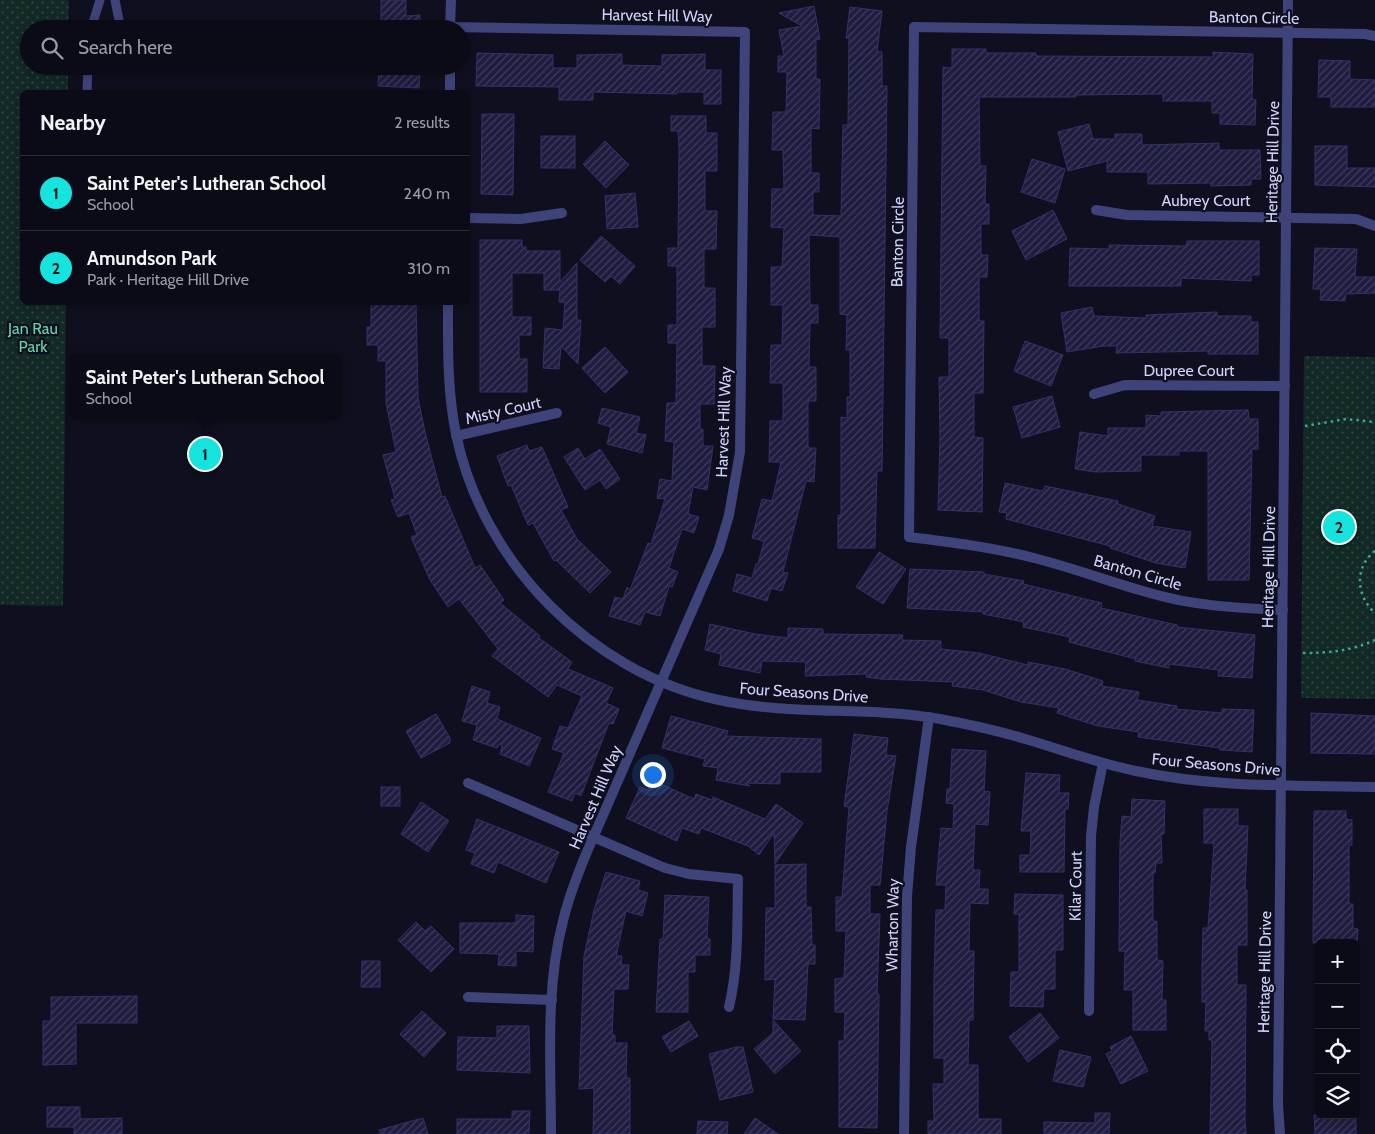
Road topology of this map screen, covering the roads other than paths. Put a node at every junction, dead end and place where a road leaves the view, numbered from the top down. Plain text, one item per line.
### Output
1 (100, 0) edge
2 (115, 0) edge
3 (451, 0) edge
4 (1288, 0) edge
5 (94, 20) edge
6 (118, 20) dead end
7 (450, 20) edge
8 (470, 28) edge
9 (1288, 32) junction
10 (1375, 36) edge
11 (88, 75) edge
12 (450, 75) edge
13 (87, 90) edge
14 (450, 90) edge
15 (1096, 210) dead end
16 (562, 213) dead end
17 (1287, 216) junction
18 (470, 218) edge
19 (1375, 226) edge
20 (448, 305) edge
21 (1285, 386) junction
22 (1094, 394) dead end
23 (557, 413) dead end
24 (456, 436) junction
25 (1282, 610) junction
26 (662, 681) junction
27 (929, 717) junction
28 (1103, 763) junction
29 (468, 783) dead end
30 (1280, 785) junction
31 (1375, 787) edge
32 (593, 838) junction
33 (468, 997) dead end
34 (552, 1000) junction
35 (729, 1007) dead end
36 (1089, 1011) dead end
37 (550, 1134) edge
38 (904, 1134) edge
39 (1280, 1134) edge

1 - 5 lane
2 - 6 lane
3 - 7 street
4 - 9 street, Heritage Hill Drive
8 - 26 street, Harvest Hill Way
9 - 10 street, Banton Circle
9 - 17 street, Heritage Hill Drive
9 - 25 street, Banton Circle
11 - 13 lane
12 - 14 street
15 - 17 street, Aubrey Court
16 - 18 street
17 - 19 street, Aubrey Court
17 - 21 street, Heritage Hill Drive
20 - 24 street, Four Seasons Drive
21 - 22 street, Dupree Court
21 - 25 street, Heritage Hill Drive
23 - 24 street, Misty Court
24 - 26 street, Four Seasons Drive
25 - 30 street, Heritage Hill Drive
26 - 27 street, Four Seasons Drive
26 - 32 street, Harvest Hill Way
27 - 28 street, Four Seasons Drive
27 - 38 street, Wharton Way
28 - 30 street, Four Seasons Drive
28 - 36 street, Kilar Court
29 - 32 street
30 - 31 street, Four Seasons Drive
30 - 39 street, Heritage Hill Drive
32 - 34 street, Harvest Hill Way
32 - 35 street
33 - 34 street
34 - 37 street, Harvest Hill Way

